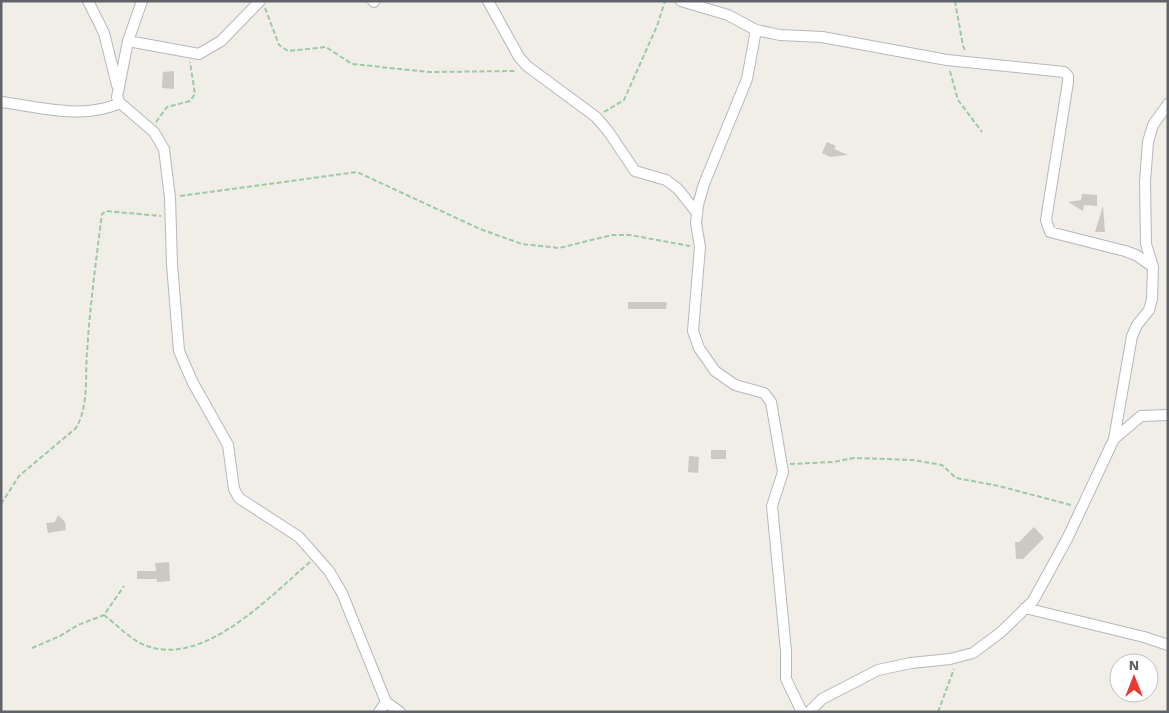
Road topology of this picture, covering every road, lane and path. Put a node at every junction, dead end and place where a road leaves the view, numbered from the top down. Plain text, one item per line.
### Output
1 (88, 1) edge
2 (142, 1) edge
3 (262, 1) edge
4 (488, 1) edge
5 (665, 1) edge
6 (682, 1) edge
7 (955, 1) edge
8 (756, 30) junction
9 (128, 41) junction
10 (195, 55) junction
11 (947, 60) junction
12 (976, 62) junction
13 (533, 70) junction
14 (117, 89) junction
15 (1, 102) edge
16 (120, 103) junction
17 (1168, 104) edge
18 (596, 116) junction
19 (150, 128) junction
20 (982, 132) dead end
21 (170, 198) junction
22 (170, 210) junction
23 (697, 213) junction
24 (700, 247) junction
25 (1153, 267) junction
26 (1168, 415) edge
27 (1114, 439) junction
28 (782, 465) junction
29 (1, 504) edge
30 (1081, 508) junction
31 (1, 533) edge
32 (1, 545) edge
33 (317, 555) junction
34 (124, 586) dead end
35 (1025, 608) junction
36 (104, 615) junction
37 (1168, 645) edge
38 (32, 648) dead end
39 (959, 657) junction
40 (386, 702) junction
41 (379, 712) edge
42 (400, 712) edge
43 (802, 712) edge
44 (809, 712) edge
45 (938, 712) edge

1 - 14 street
2 - 9 street
3 - 10 street
3 - 13 path
4 - 13 street
5 - 18 path
6 - 8 street
7 - 12 path
8 - 11 street
8 - 23 street
9 - 10 street
9 - 14 street
10 - 19 path
11 - 12 street
11 - 20 path
12 - 25 street
13 - 18 street
14 - 16 street
15 - 16 street
16 - 19 street
17 - 25 street
18 - 23 street
19 - 21 street
21 - 22 street
21 - 24 path
22 - 29 path
22 - 33 street
23 - 24 street
24 - 28 street
25 - 27 street
26 - 27 street
27 - 30 street
28 - 30 path
28 - 43 street
30 - 35 street
31 - 32 path
33 - 36 path
33 - 40 street
34 - 36 path
35 - 37 street
35 - 39 street
36 - 38 path
39 - 44 street
39 - 45 path
40 - 41 street
40 - 42 street

